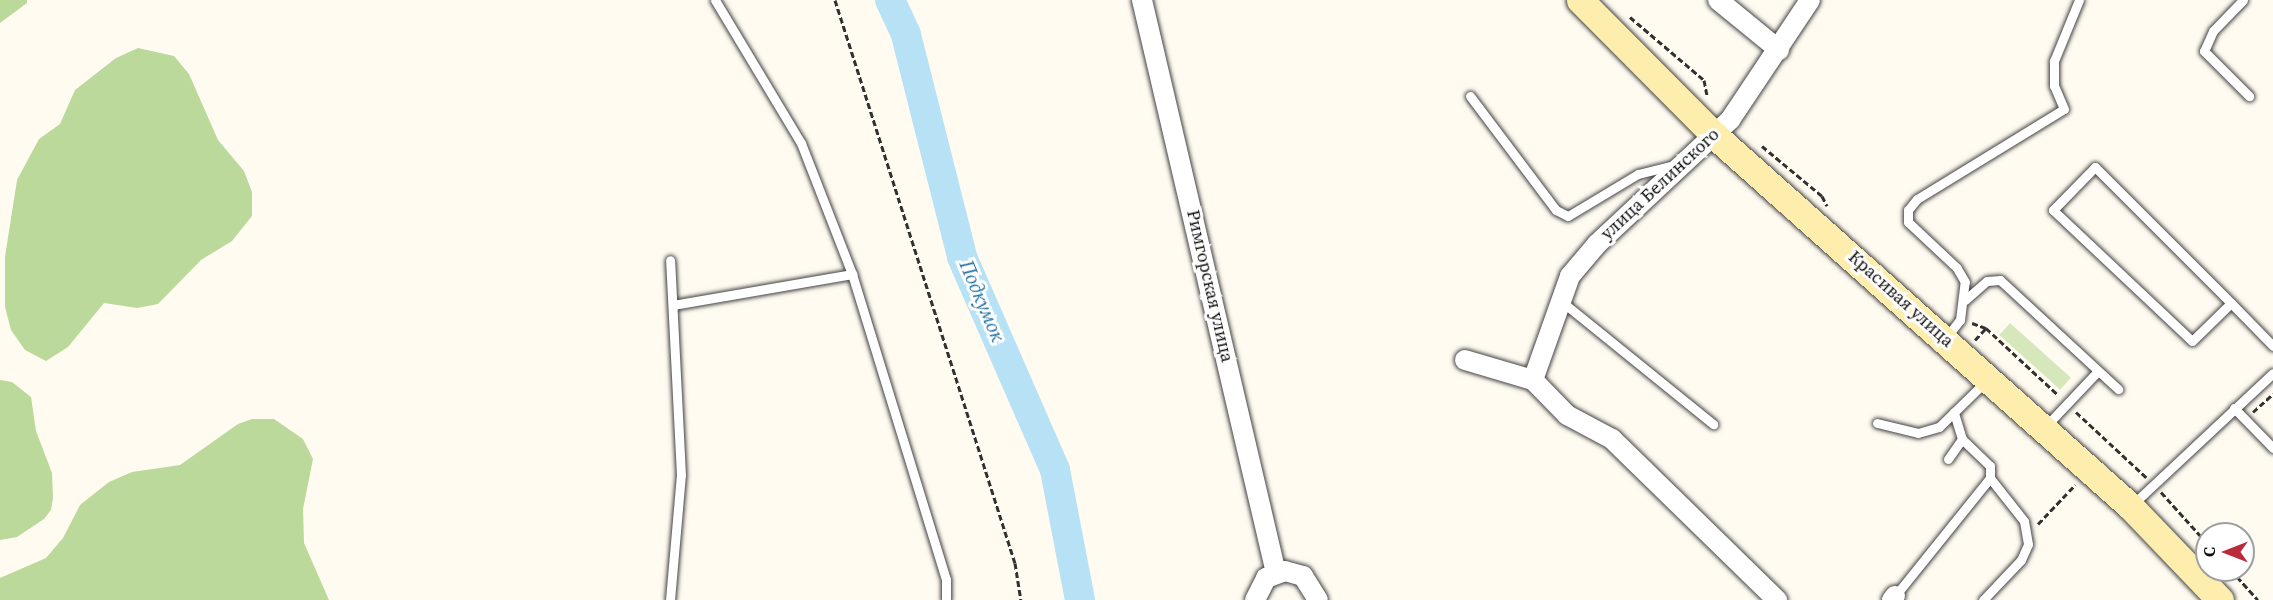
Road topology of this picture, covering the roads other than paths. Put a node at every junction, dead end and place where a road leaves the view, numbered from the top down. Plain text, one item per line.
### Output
1 (716, 0) edge
2 (1142, 0) edge
3 (1580, 0) edge
4 (1718, 0) edge
5 (1810, 0) edge
6 (2079, 0) edge
7 (2243, 0) edge
8 (1779, 50) junction
9 (1470, 96) dead end
10 (2249, 96) dead end
11 (1722, 127) junction
12 (1686, 162) junction
13 (670, 260) dead end
14 (852, 274) junction
15 (1559, 299) junction
16 (1965, 300) junction
17 (2231, 303) junction
18 (672, 305) junction
19 (1953, 329) junction
20 (2273, 346) edge
21 (1465, 360) dead end
22 (2098, 371) junction
23 (2273, 373) edge
24 (1988, 378) junction
25 (1533, 380) junction
26 (2118, 389) dead end
27 (2234, 408) junction
28 (1954, 412) junction
29 (1877, 423) dead end
30 (1713, 424) dead end
31 (2043, 429) junction
32 (1962, 438) junction
33 (2273, 448) edge
34 (1948, 459) dead end
35 (1990, 478) junction
36 (2130, 506) junction
37 (1276, 573) junction
38 (1894, 598) edge
39 (670, 600) edge
40 (946, 600) edge
41 (1255, 600) edge
42 (1318, 600) edge
43 (1777, 600) edge
44 (1983, 600) edge
45 (2220, 600) edge

1 - 14 lane
2 - 37 street, Римгорская улица
3 - 11 main road, Красивая улица
4 - 8 street
5 - 8 street, улица Белинского
6 - 16 lane
7 - 10 lane
8 - 11 street, улица Белинского
9 - 12 lane
11 - 12 street, улица Белинского
11 - 19 main road, Красивая улица
12 - 15 street, улица Белинского
13 - 18 lane
14 - 18 lane
14 - 40 lane
15 - 25 street, улица Белинского
15 - 30 lane
16 - 19 lane
16 - 22 lane
17 - 17 lane
17 - 20 lane
18 - 39 lane
19 - 24 main road, Красивая улица
21 - 25 street
22 - 26 lane
22 - 31 lane
23 - 27 lane
24 - 28 lane
24 - 31 main road, Красивая улица
25 - 43 street
27 - 33 lane
27 - 36 lane
28 - 29 lane
28 - 32 lane
31 - 36 main road, Красивая улица
32 - 34 lane
32 - 35 lane
35 - 38 lane
35 - 44 lane
36 - 45 main road, Красивая улица
37 - 41 street
37 - 42 street

